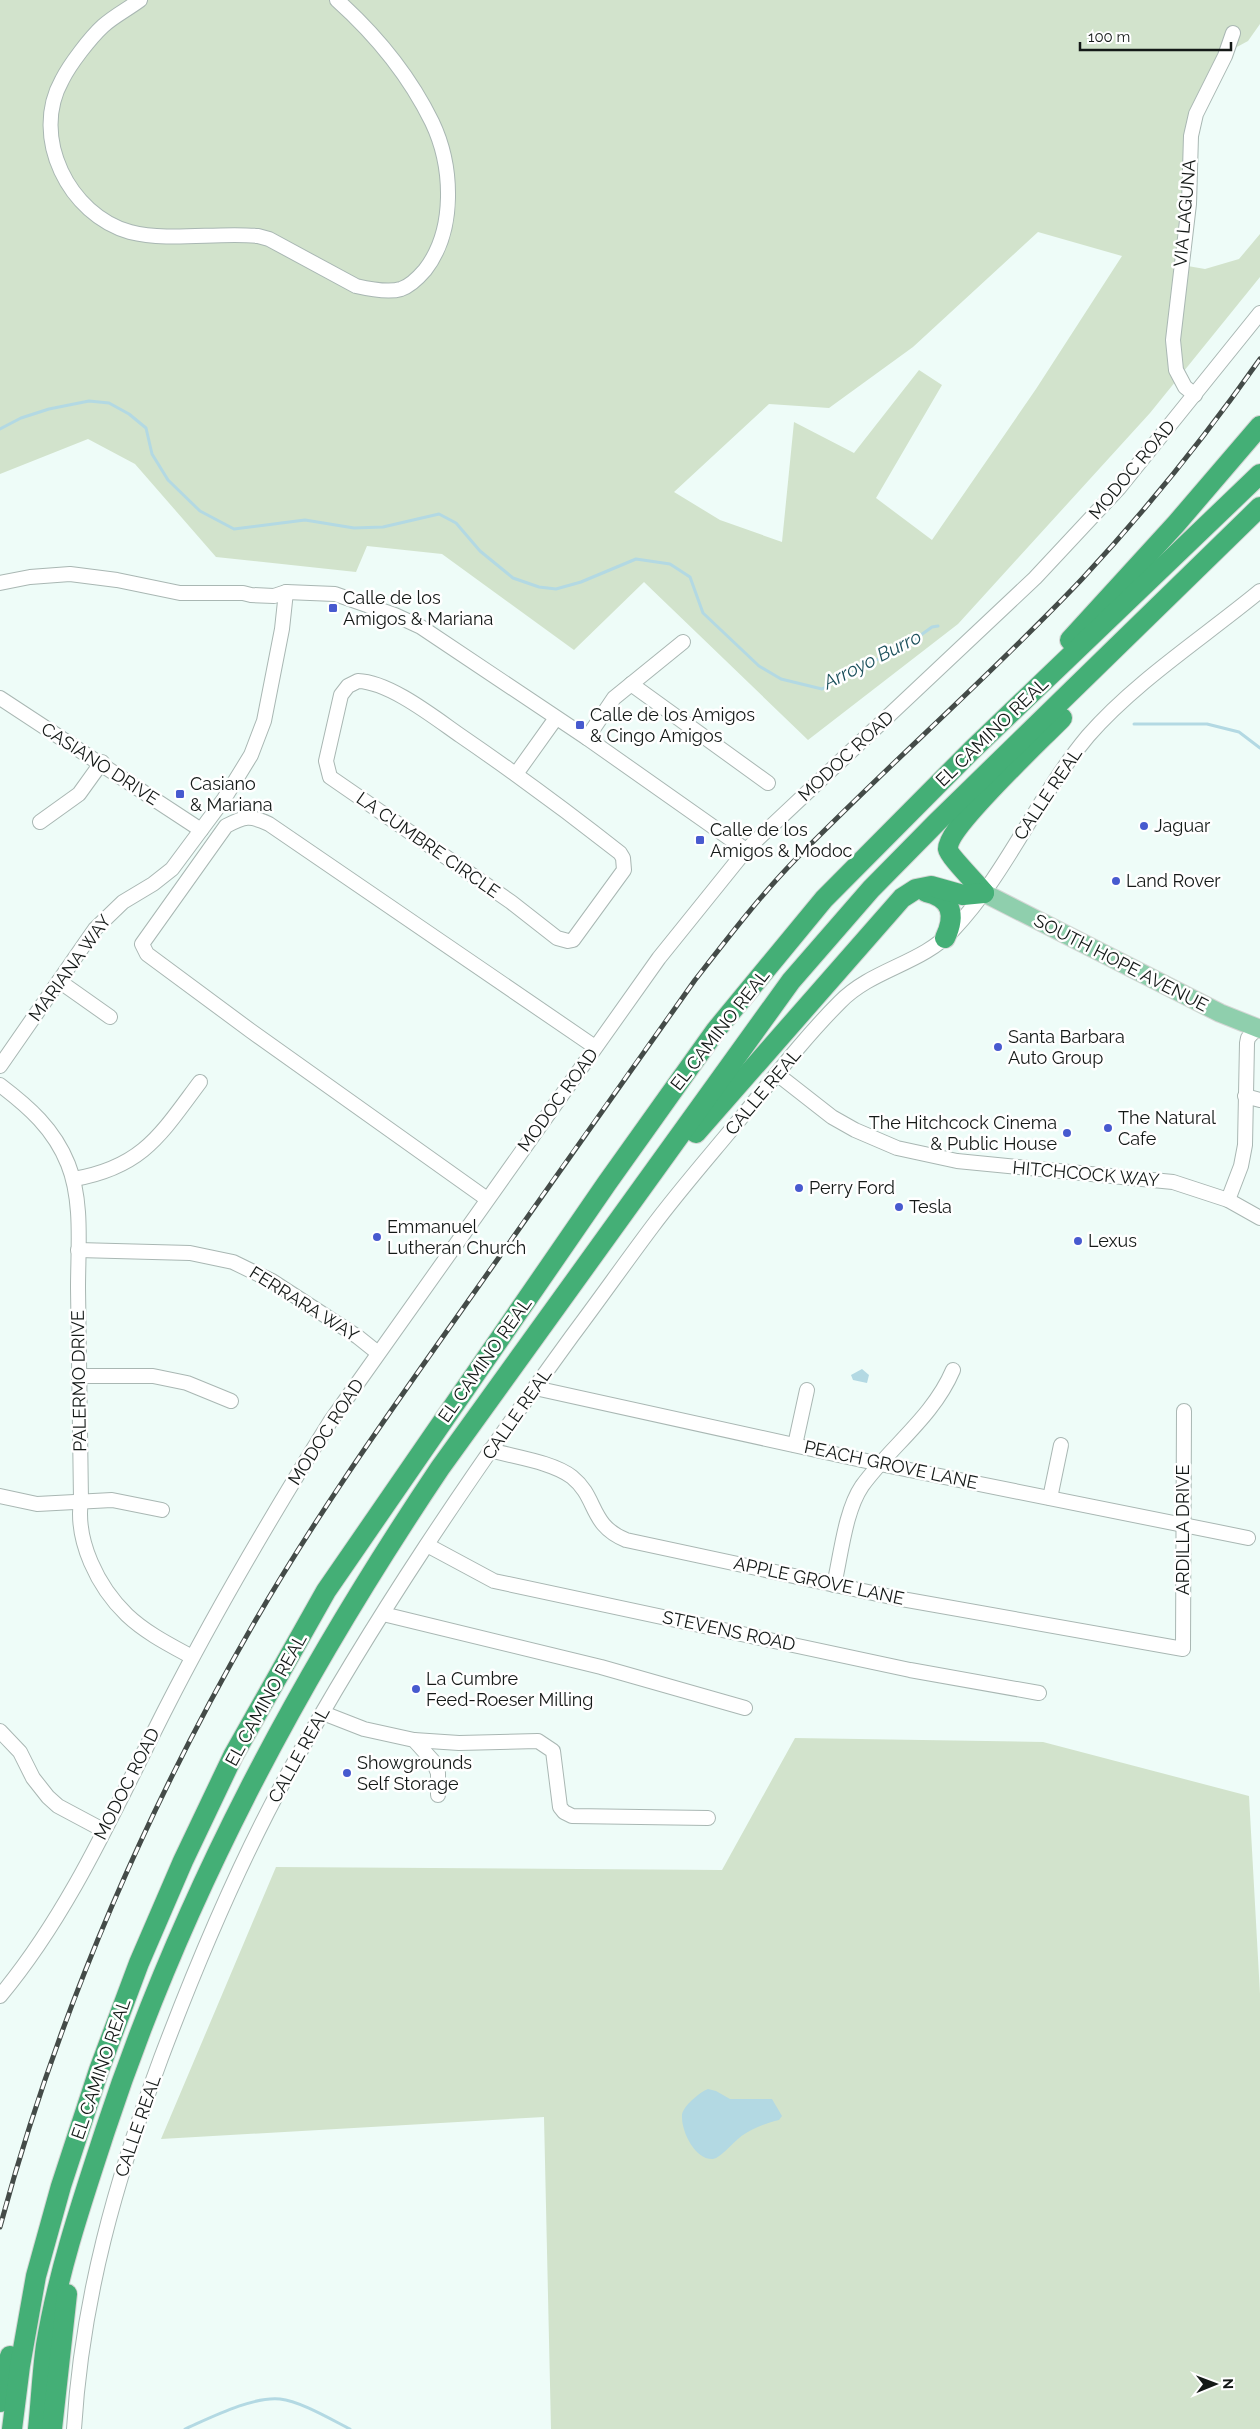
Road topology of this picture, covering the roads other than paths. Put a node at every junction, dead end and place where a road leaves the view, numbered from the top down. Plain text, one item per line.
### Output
1 (140, 0) edge
2 (337, 0) edge
3 (1233, 33) dead end
4 (1260, 313) edge
5 (1194, 395) junction
6 (1260, 426) edge
7 (1260, 474) edge
8 (1260, 507) edge
9 (0, 583) edge
10 (1260, 591) edge
11 (286, 592) junction
12 (683, 642) dead end
13 (1113, 650) junction
14 (1049, 676) junction
15 (631, 684) junction
16 (0, 698) edge
17 (556, 718) junction
18 (587, 738) junction
19 (102, 762) junction
20 (516, 774) junction
21 (768, 783) dead end
22 (40, 822) dead end
23 (201, 830) junction
24 (746, 850) junction
25 (916, 889) junction
26 (984, 893) junction
27 (945, 938) junction
28 (58, 981) junction
29 (110, 1017) dead end
30 (1258, 1028) edge
31 (595, 1047) junction
32 (0, 1066) edge
33 (777, 1074) junction
34 (200, 1082) dead end
35 (0, 1085) edge
36 (1245, 1096) junction
37 (1260, 1100) edge
38 (661, 1164) junction
39 (74, 1179) junction
40 (487, 1199) junction
41 (1228, 1200) junction
42 (1260, 1218) edge
43 (78, 1250) junction
44 (378, 1353) junction
45 (953, 1370) dead end
46 (79, 1376) junction
47 (535, 1388) junction
48 (807, 1390) dead end
49 (231, 1401) dead end
50 (1184, 1410) dead end
51 (795, 1444) junction
52 (1061, 1445) dead end
53 (490, 1450) junction
54 (880, 1464) junction
55 (0, 1496) edge
56 (1050, 1498) junction
57 (81, 1500) junction
58 (162, 1510) dead end
59 (1183, 1526) junction
60 (1248, 1538) dead end
61 (427, 1545) junction
62 (834, 1585) junction
63 (383, 1614) junction
64 (1183, 1648) joint
65 (192, 1657) junction
66 (1040, 1694) dead end
67 (745, 1708) dead end
68 (322, 1713) junction
69 (0, 1731) edge
70 (414, 1740) junction
71 (438, 1795) dead end
72 (708, 1818) dead end
73 (104, 1830) junction
74 (0, 1996) edge
75 (70, 2238) junction
76 (36, 2276) junction
77 (0, 2402) edge
78 (12, 2429) edge
79 (38, 2429) edge
80 (52, 2429) edge
81 (74, 2429) edge

1 - 2 street
3 - 5 street, VIA LAGUNA
4 - 5 street, MODOC ROAD
5 - 24 street, MODOC ROAD
6 - 14 highway
7 - 14 highway, EL CAMINO REAL
8 - 13 highway, EL CAMINO REAL
9 - 11 street
10 - 26 street, CALLE REAL
11 - 17 street
11 - 23 street, MARIANA WAY
12 - 15 street
13 - 26 highway
13 - 38 highway, EL CAMINO REAL
14 - 76 highway, EL CAMINO REAL
15 - 18 street
15 - 21 street
16 - 19 street, CASIANO DRIVE
17 - 18 street
17 - 20 street
18 - 24 street
19 - 22 street
19 - 23 street, CASIANO DRIVE
20 - 20 street, LA CUMBRE CIRCLE
23 - 28 street, MARIANA WAY
24 - 31 street, MODOC ROAD
25 - 26 highway
25 - 27 highway
25 - 38 highway
26 - 27 street, CALLE REAL
26 - 30 main road, SOUTH HOPE AVENUE
27 - 33 street, CALLE REAL
28 - 29 street
28 - 32 street, MARIANA WAY
30 - 36 street
31 - 40 street, MODOC ROAD
31 - 40 street
33 - 41 street, HITCHCOCK WAY
33 - 47 street, CALLE REAL
34 - 39 street
35 - 39 street, PALERMO DRIVE
36 - 37 street
36 - 41 street
38 - 75 highway, EL CAMINO REAL
39 - 43 street, PALERMO DRIVE
40 - 44 street, MODOC ROAD
41 - 42 street, HITCHCOCK WAY
43 - 44 street, FERRARA WAY
43 - 46 street, PALERMO DRIVE
44 - 65 street, MODOC ROAD
45 - 54 street
46 - 49 street
46 - 57 street, PALERMO DRIVE
47 - 51 street, PEACH GROVE LANE
47 - 53 street, CALLE REAL
48 - 51 street
50 - 59 street, ARDILLA DRIVE
51 - 54 street, PEACH GROVE LANE
52 - 56 street
53 - 61 street, CALLE REAL
53 - 62 street, APPLE GROVE LANE
54 - 56 street, PEACH GROVE LANE
54 - 62 street
55 - 57 street
56 - 59 street, PEACH GROVE LANE
57 - 58 street
57 - 65 street, PALERMO DRIVE
59 - 60 street, PEACH GROVE LANE
59 - 64 street, ARDILLA DRIVE
61 - 63 street, CALLE REAL
61 - 66 street, STEVENS ROAD
62 - 64 street, APPLE GROVE LANE
63 - 67 street
63 - 68 street, CALLE REAL
65 - 73 street, MODOC ROAD
68 - 70 street
68 - 81 street, CALLE REAL
69 - 73 street
70 - 71 street
70 - 72 street
73 - 74 street, MODOC ROAD
75 - 79 highway, EL CAMINO REAL
75 - 80 highway
76 - 77 highway
76 - 78 highway, EL CAMINO REAL

